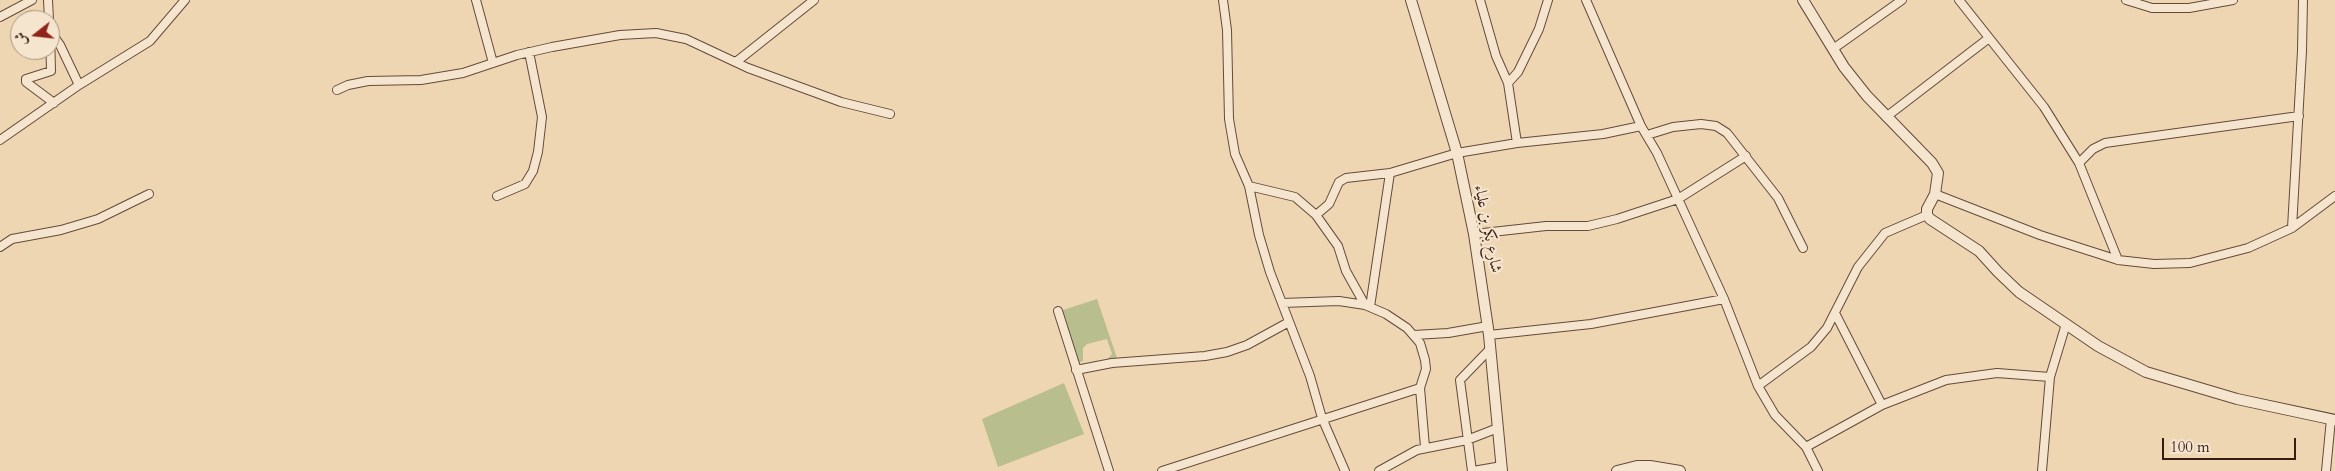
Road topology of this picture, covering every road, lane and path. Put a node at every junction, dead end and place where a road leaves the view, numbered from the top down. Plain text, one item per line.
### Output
1 (32, 0) edge
2 (185, 0) edge
3 (476, 0) edge
4 (814, 0) edge
5 (1223, 0) edge
6 (1411, 0) edge
7 (1480, 0) edge
8 (1548, 0) edge
9 (1586, 0) edge
10 (1803, 0) edge
11 (1902, 0) edge
12 (1958, 0) edge
13 (2126, 0) edge
14 (2233, 0) edge
15 (2303, 0) edge
16 (0, 17) edge
17 (1989, 38) junction
18 (60, 45) edge
19 (1833, 49) junction
20 (528, 52) junction
21 (50, 60) edge
22 (736, 62) junction
23 (493, 63) junction
24 (1508, 83) junction
25 (79, 85) junction
26 (337, 90) dead end
27 (54, 102) junction
28 (890, 114) dead end
29 (2299, 116) junction
30 (1886, 117) junction
31 (1641, 126) junction
32 (1647, 135) junction
33 (0, 140) edge
34 (1517, 144) junction
35 (1457, 153) junction
36 (1746, 156) junction
37 (2079, 163) junction
38 (1390, 173) junction
39 (1249, 186) junction
40 (149, 194) dead end
41 (1935, 194) junction
42 (497, 196) dead end
43 (2335, 196) edge
44 (1678, 199) junction
45 (1316, 215) junction
46 (1927, 215) junction
47 (2292, 228) junction
48 (1474, 234) junction
49 (0, 247) edge
50 (1803, 248) dead end
51 (2118, 260) junction
52 (1724, 299) junction
53 (1282, 303) junction
54 (1367, 306) junction
55 (1058, 311) dead end
56 (1835, 313) junction
57 (1289, 322) junction
58 (2066, 324) junction
59 (1489, 330) junction
60 (1414, 335) junction
61 (1490, 349) junction
62 (1076, 370) junction
63 (2050, 377) junction
64 (1758, 386) junction
65 (1420, 388) junction
66 (1882, 405) junction
67 (1322, 418) junction
68 (2333, 420) edge
69 (1498, 428) junction
70 (1467, 440) junction
71 (1425, 447) junction
72 (1806, 447) junction
73 (1502, 468) edge
74 (1109, 471) edge
75 (1162, 471) edge
76 (1345, 471) edge
77 (1379, 471) edge
78 (1472, 471) edge
79 (1617, 471) edge
80 (1680, 471) edge
81 (1818, 471) edge
82 (2042, 471) edge
83 (2326, 471) edge

1 - 16 street
2 - 25 street
3 - 23 street
4 - 22 street
5 - 39 street
6 - 35 street, شارع بكر بن علياء
7 - 24 street
8 - 24 street
9 - 31 street
10 - 19 street
11 - 19 street
12 - 17 street
13 - 14 street
15 - 29 street
17 - 30 street
17 - 37 street
18 - 25 street
19 - 30 street
20 - 22 street
20 - 23 street
20 - 42 street
21 - 27 street
22 - 28 street
23 - 26 street
24 - 34 street
25 - 27 street
27 - 33 street
29 - 37 street
29 - 47 street
30 - 41 street
31 - 32 street
31 - 34 street
32 - 36 street
32 - 44 street
34 - 35 street
35 - 38 street
35 - 48 street, شارع بكر بن علياء
36 - 44 street
36 - 50 street
37 - 51 street
38 - 45 street
38 - 54 street
39 - 45 street
39 - 53 street
40 - 49 street
41 - 46 street
41 - 51 street
43 - 47 street
44 - 48 street
44 - 52 street
45 - 54 street
46 - 56 street
46 - 58 street
47 - 51 street
48 - 59 street, شارع بكر بن علياء
52 - 59 street
52 - 64 street
53 - 54 street
53 - 57 street
54 - 60 street
55 - 62 street
56 - 64 street
56 - 66 street
57 - 62 street
57 - 67 street
58 - 63 street
58 - 68 street
59 - 60 street
59 - 61 street, شارع بكر بن علياء
60 - 65 street
61 - 69 street, شارع بكر بن علياء
61 - 70 street
62 - 74 street
63 - 66 street
63 - 82 street
64 - 72 street
65 - 67 street
65 - 71 street
66 - 72 street
67 - 75 street
67 - 76 street
68 - 83 street
69 - 70 street
69 - 73 street, شارع بكر بن علياء
70 - 71 street
70 - 78 street
71 - 77 street
72 - 81 street
73 - 78 street
79 - 80 street

